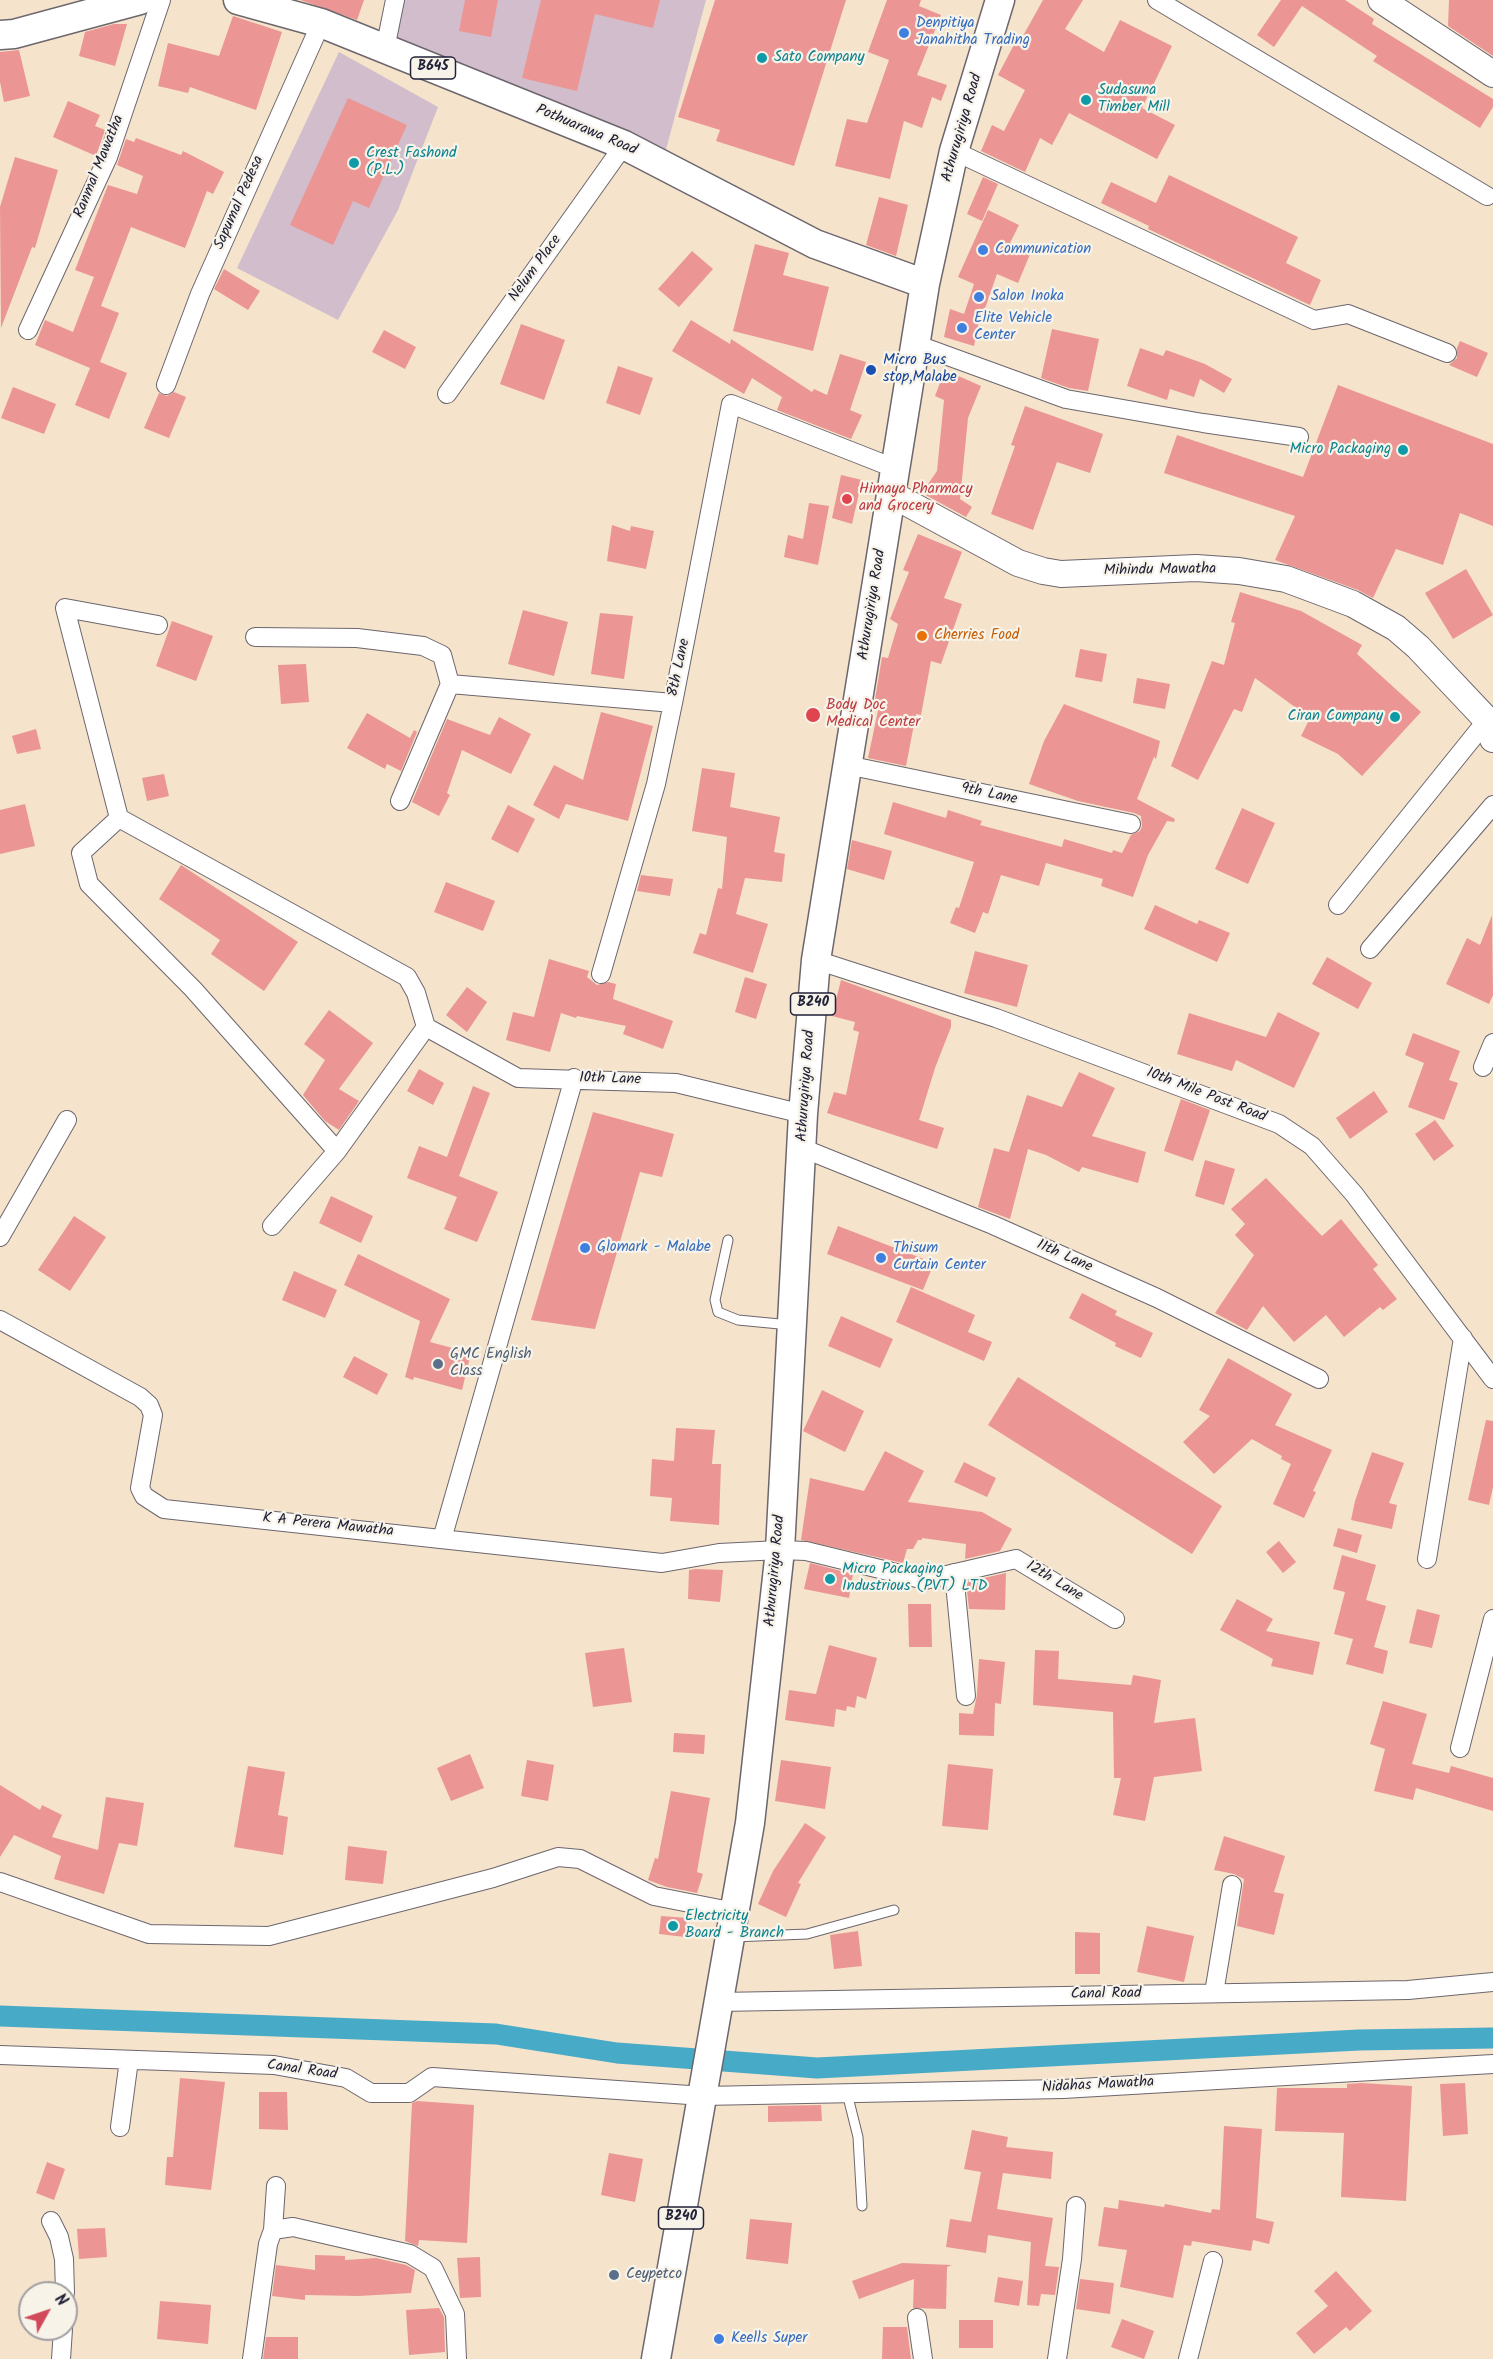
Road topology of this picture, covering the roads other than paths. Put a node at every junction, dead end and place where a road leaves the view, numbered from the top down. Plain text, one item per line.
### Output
1 (161, 0) edge
2 (238, 0) edge
3 (395, 0) edge
4 (1000, 0) edge
5 (1157, 0) edge
6 (1381, 0) edge
7 (132, 1) edge
8 (321, 23) junction
9 (0, 35) edge
10 (385, 49) junction
11 (1493, 74) edge
12 (624, 145) junction
13 (954, 151) junction
14 (1487, 196) dead end
15 (925, 284) junction
16 (28, 330) dead end
17 (915, 344) junction
18 (1447, 352) dead end
19 (166, 385) dead end
20 (447, 393) dead end
21 (1299, 437) dead end
22 (892, 481) junction
23 (158, 625) dead end
24 (255, 637) dead end
25 (450, 684) junction
26 (673, 704) junction
27 (1490, 730) edge
28 (847, 765) junction
29 (400, 801) dead end
30 (1493, 805) edge
31 (119, 818) junction
32 (1131, 824) dead end
33 (1338, 905) dead end
34 (1370, 949) dead end
35 (816, 960) junction
36 (601, 974) dead end
37 (426, 1027) junction
38 (1493, 1043) edge
39 (1482, 1067) dead end
40 (574, 1078) junction
41 (803, 1113) junction
42 (67, 1120) dead end
43 (802, 1148) junction
44 (337, 1152) junction
45 (272, 1226) dead end
46 (0, 1237) edge
47 (728, 1240) dead end
48 (0, 1320) edge
49 (792, 1325) junction
50 (1463, 1338) junction
51 (1493, 1378) edge
52 (1319, 1379) dead end
53 (442, 1539) junction
54 (780, 1550) junction
55 (1427, 1559) dead end
56 (954, 1573) junction
57 (1115, 1619) dead end
58 (1493, 1619) edge
59 (966, 1696) dead end
60 (1460, 1748) dead end
61 (0, 1882) edge
62 (1232, 1886) dead end
63 (894, 1910) dead end
64 (733, 1924) junction
65 (1493, 1982) edge
66 (1214, 1993) junction
67 (717, 2011) junction
68 (0, 2055) edge
69 (129, 2060) junction
70 (1493, 2064) edge
71 (704, 2087) junction
72 (847, 2093) junction
73 (120, 2127) dead end
74 (276, 2186) dead end
75 (862, 2206) dead end
76 (1076, 2206) dead end
77 (51, 2221) dead end
78 (273, 2230) junction
79 (1213, 2261) dead end
80 (65, 2281) edge
81 (917, 2318) dead end
82 (62, 2341) edge
83 (61, 2359) edge
84 (252, 2359) edge
85 (457, 2359) edge
86 (656, 2359) edge
87 (923, 2359) edge
88 (1057, 2359) edge
89 (1188, 2359) edge

1 - 16 street, Ranmal Mawatha
2 - 8 main road, Pothuarawa Road / B645
3 - 10 street
4 - 13 main road, Athurugiriya Road / B240
5 - 14 street
6 - 11 street
7 - 9 main road
8 - 10 main road, Pothuarawa Road / B645
8 - 19 street, Sapumal Pedesa
10 - 12 main road, Pothuarawa Road / B645
12 - 15 main road, Pothuarawa Road / B645
12 - 20 street, Nelum Place
13 - 15 main road, Athurugiriya Road / B240
13 - 18 street
15 - 17 main road, Athurugiriya Road / B240
17 - 21 street
17 - 22 main road, Athurugiriya Road / B240
22 - 26 street, 8th Lane
22 - 27 street, Mihindu Mawatha
22 - 28 main road, Athurugiriya Road / B240
23 - 31 street
24 - 25 street
25 - 26 street, 8th Lane
25 - 29 street
26 - 36 street
27 - 33 street
28 - 32 street, 9th Lane
28 - 35 main road, Athurugiriya Road / B240
30 - 34 street
31 - 37 street
31 - 44 street
35 - 41 main road, Athurugiriya Road / B240
35 - 50 street, 10th Mile Post Road
37 - 40 street, 10th Lane
37 - 44 street
38 - 39 street
40 - 41 street, 10th Lane
40 - 53 street
41 - 43 main road, Athurugiriya Road / B240
42 - 46 street
43 - 49 main road, Athurugiriya Road / B240
43 - 52 street, 11th Lane
44 - 45 street
47 - 49 lane
48 - 53 street, K A Perera Mawatha
49 - 54 main road, Athurugiriya Road / B240
50 - 51 street, 10th Mile Post Road
50 - 55 street
53 - 54 street, K A Perera Mawatha
54 - 56 street, 12th Lane
54 - 64 main road, Athurugiriya Road / B240
56 - 57 street, 12th Lane
56 - 59 street
58 - 60 street
61 - 64 street
62 - 66 street
63 - 64 lane
64 - 67 main road, Athurugiriya Road / B240
65 - 66 street, Canal Road
66 - 67 street, Canal Road
67 - 71 main road, Athurugiriya Road / B240
68 - 69 street, Canal Road
69 - 71 street, Canal Road
69 - 73 street
70 - 72 street, Nidahas Mawatha
71 - 72 street, Nidahas Mawatha
71 - 86 main road, B240
72 - 75 lane
74 - 78 street
76 - 88 street
77 - 80 street
78 - 84 street
78 - 85 street
79 - 89 street
81 - 87 street
82 - 83 street

